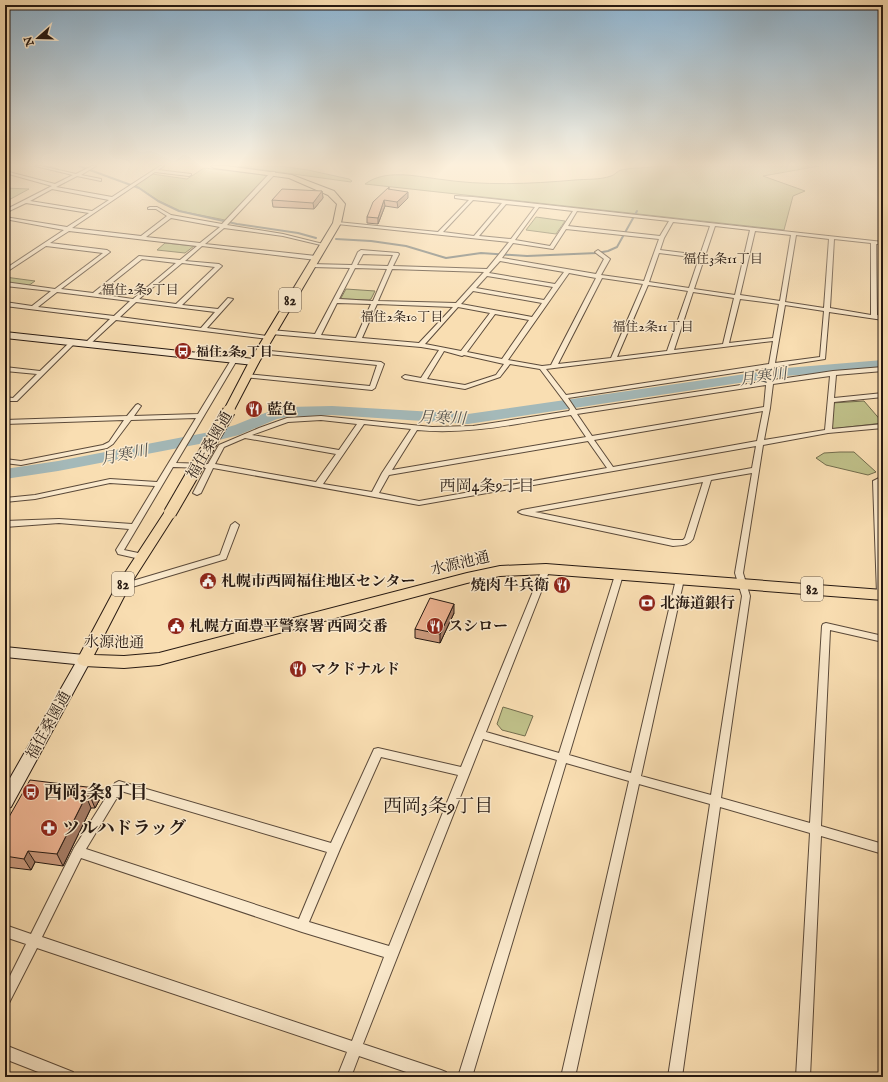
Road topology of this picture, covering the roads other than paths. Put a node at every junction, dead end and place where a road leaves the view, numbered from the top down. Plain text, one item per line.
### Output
1 (86, 216) edge
2 (170, 216) edge
3 (174, 216) edge
4 (233, 216) edge
5 (340, 216) edge
6 (456, 216) edge
7 (493, 216) edge
8 (530, 216) edge
9 (571, 216) edge
10 (642, 216) edge
11 (5, 218) edge
12 (672, 220) junction
13 (227, 223) junction
14 (337, 223) junction
15 (713, 224) junction
16 (564, 227) junction
17 (68, 229) junction
18 (753, 229) junction
19 (794, 233) junction
20 (439, 234) junction
21 (832, 237) junction
22 (141, 238) junction
23 (475, 238) junction
24 (662, 238) junction
25 (512, 241) junction
26 (873, 242) junction
27 (883, 243) edge
28 (46, 244) junction
29 (202, 244) junction
30 (325, 245) junction
31 (657, 251) junction
32 (600, 253) dead end
33 (501, 256) junction
34 (701, 257) junction
35 (181, 261) junction
36 (314, 261) junction
37 (354, 266) junction
38 (390, 268) junction
39 (7, 269) edge
40 (567, 271) junction
41 (487, 272) junction
42 (598, 276) junction
43 (646, 283) junction
44 (5, 284) edge
45 (556, 286) junction
46 (471, 289) junction
47 (55, 290) junction
48 (691, 290) junction
49 (94, 295) junction
50 (737, 296) junction
51 (230, 299) dead end
52 (135, 300) junction
53 (336, 301) junction
54 (375, 302) junction
55 (544, 302) junction
56 (782, 303) junction
57 (5, 304) edge
58 (177, 306) junction
59 (456, 306) junction
60 (33, 308) junction
61 (827, 310) junction
62 (219, 311) junction
63 (493, 313) junction
64 (874, 316) junction
65 (114, 318) junction
66 (883, 318) edge
67 (532, 319) junction
68 (202, 330) junction
69 (5, 335) edge
70 (269, 335) junction
71 (317, 336) junction
72 (776, 339) junction
73 (358, 340) junction
74 (73, 342) junction
75 (88, 344) junction
76 (421, 345) junction
77 (726, 345) junction
78 (442, 350) junction
79 (260, 352) junction
80 (670, 352) junction
81 (462, 354) junction
82 (234, 360) junction
83 (614, 360) junction
84 (254, 362) junction
85 (505, 362) junction
86 (553, 367) junction
87 (771, 367) junction
88 (542, 368) junction
89 (5, 369) edge
90 (883, 369) edge
91 (41, 373) junction
92 (832, 373) junction
93 (246, 376) junction
94 (405, 376) dead end
95 (423, 380) junction
96 (769, 381) junction
97 (883, 395) edge
98 (564, 398) junction
99 (5, 399) edge
100 (832, 400) junction
101 (138, 406) dead end
102 (767, 408) junction
103 (573, 410) junction
104 (199, 416) junction
105 (130, 418) junction
106 (5, 422) edge
107 (362, 422) junction
108 (883, 426) edge
109 (415, 428) junction
110 (828, 431) junction
111 (243, 436) junction
112 (590, 439) junction
113 (760, 443) junction
114 (341, 453) junction
115 (5, 461) edge
116 (170, 464) junction
117 (212, 466) junction
118 (611, 469) junction
119 (755, 470) junction
120 (386, 474) junction
121 (708, 478) junction
122 (883, 478) edge
123 (159, 484) junction
124 (318, 486) junction
125 (197, 493) dead end
126 (374, 495) junction
127 (880, 499) edge
128 (5, 500) edge
129 (5, 524) edge
130 (236, 525) dead end
131 (134, 527) junction
132 (140, 556) junction
133 (546, 569) junction
134 (619, 575) junction
135 (680, 579) junction
136 (741, 584) junction
137 (122, 587) junction
138 (882, 595) edge
139 (883, 639) edge
140 (5, 652) edge
141 (84, 660) junction
142 (479, 734) junction
143 (563, 757) junction
144 (464, 772) junction
145 (635, 778) junction
146 (716, 801) junction
147 (5, 802) edge
148 (815, 829) junction
149 (334, 849) junction
150 (883, 849) edge
151 (78, 852) junction
152 (302, 926) junction
153 (5, 931) edge
154 (35, 940) junction
155 (392, 953) junction
156 (5, 999) edge
157 (354, 1048) junction
158 (5, 1052) edge
159 (68, 1077) edge
160 (344, 1077) edge
161 (441, 1077) edge
162 (465, 1077) edge
163 (568, 1077) edge
164 (675, 1077) edge
165 (803, 1077) edge

1 - 17 street
2 - 22 street
3 - 13 street
4 - 13 street
5 - 14 main road, 福住桑園通 / 82
6 - 20 street
7 - 23 street
8 - 25 street
9 - 16 street
10 - 12 street
11 - 17 street
12 - 15 street
12 - 24 street
13 - 29 street
13 - 30 street
14 - 20 street
14 - 30 main road, 福住桑園通 / 82
15 - 18 street
15 - 34 street
16 - 24 street
16 - 25 street
17 - 22 street
17 - 28 street
18 - 19 street
18 - 50 street
19 - 21 street
19 - 56 street
20 - 23 street
21 - 26 street
21 - 61 street
22 - 29 street
23 - 25 street
24 - 31 street
25 - 33 street
26 - 27 street
26 - 64 street
28 - 39 street
28 - 47 street
29 - 35 street
29 - 36 street
30 - 36 main road, 福住桑園通 / 82
31 - 34 street
31 - 43 street
32 - 42 street
33 - 40 street
33 - 41 street
34 - 48 street
35 - 49 street
35 - 52 street
35 - 58 street
36 - 37 street
36 - 70 main road, 福住桑園通 / 82
37 - 38 street
37 - 38 street
37 - 53 street
38 - 41 street
38 - 54 street
40 - 42 street
40 - 45 street
41 - 45 street
41 - 46 street
42 - 43 street
42 - 86 street
43 - 48 street
43 - 83 street
44 - 47 street
45 - 55 street
46 - 55 street
46 - 59 street
47 - 49 street
47 - 60 street
48 - 50 street
48 - 80 street
49 - 52 street
50 - 56 street
50 - 77 street
51 - 62 street
52 - 58 street
52 - 65 street
53 - 54 street
53 - 71 street
54 - 59 street
54 - 73 street
55 - 67 street
56 - 61 street
56 - 72 street
57 - 60 street
58 - 62 street
59 - 63 street
59 - 76 street
60 - 65 street
61 - 64 street
61 - 87 street
62 - 68 street
63 - 67 street
63 - 81 street
64 - 66 street
65 - 68 street
65 - 75 street
67 - 85 street
68 - 70 street
69 - 74 street
70 - 71 street
70 - 79 main road, 福住桑園通 / 82
71 - 73 street
72 - 77 street
72 - 87 street
73 - 76 street
74 - 75 street
74 - 91 street
75 - 82 street
76 - 78 street
77 - 80 street
78 - 81 street
78 - 95 street
79 - 84 main road, 福住桑園通 / 82
79 - 93 street
80 - 83 street
81 - 85 street
82 - 84 street
82 - 104 street
83 - 86 street
84 - 93 main road, 福住桑園通 / 82
85 - 88 street
85 - 95 street
86 - 88 street
87 - 96 street
87 - 98 street
88 - 98 street
89 - 91 street
90 - 92 street
91 - 99 street
92 - 96 street
92 - 100 street
93 - 132 main road, 福住桑園通 / 82, bridge
94 - 95 street
96 - 102 street
96 - 103 street
97 - 100 street
98 - 103 street
100 - 110 street
101 - 105 street
102 - 112 street
102 - 113 street
103 - 109 street
103 - 112 street
104 - 105 street
104 - 116 street
105 - 106 street
105 - 115 street
107 - 109 street
107 - 111 street
107 - 114 street
108 - 110 street
109 - 120 street
110 - 113 street
111 - 114 street
111 - 117 street
112 - 118 street
112 - 120 street
113 - 118 street
113 - 119 street
114 - 124 street
116 - 117 street
116 - 123 street
117 - 124 street
117 - 125 street
118 - 126 street
119 - 121 street
119 - 136 street
120 - 126 street
121 - 121 street
122 - 127 street
123 - 128 street
123 - 131 street
124 - 126 street
127 - 138 street
129 - 131 street
130 - 137 street
131 - 132 street
132 - 137 main road, 福住桑園通 / 82
133 - 134 main road, 水源池通 / 82
133 - 141 main road, 水源池通 / 82
133 - 142 street
134 - 135 main road, 水源池通 / 82
134 - 143 street
135 - 136 main road, 水源池通 / 82
135 - 145 street
136 - 138 main road, 水源池通 / 82
136 - 146 street
137 - 141 main road, 福住桑園通 / 82
139 - 148 street
140 - 141 street, 水源池通
141 - 147 street, 福住桑園通
142 - 143 street
142 - 144 street
143 - 145 street
143 - 162 street
144 - 149 street
144 - 155 street
145 - 146 street
145 - 163 street
146 - 148 street
146 - 164 street
148 - 150 street
148 - 165 street
149 - 151 street
149 - 152 street
151 - 152 street
151 - 154 street
152 - 155 street
153 - 154 street
154 - 156 street
154 - 157 street
155 - 157 street
157 - 160 street
157 - 161 street
158 - 159 street

